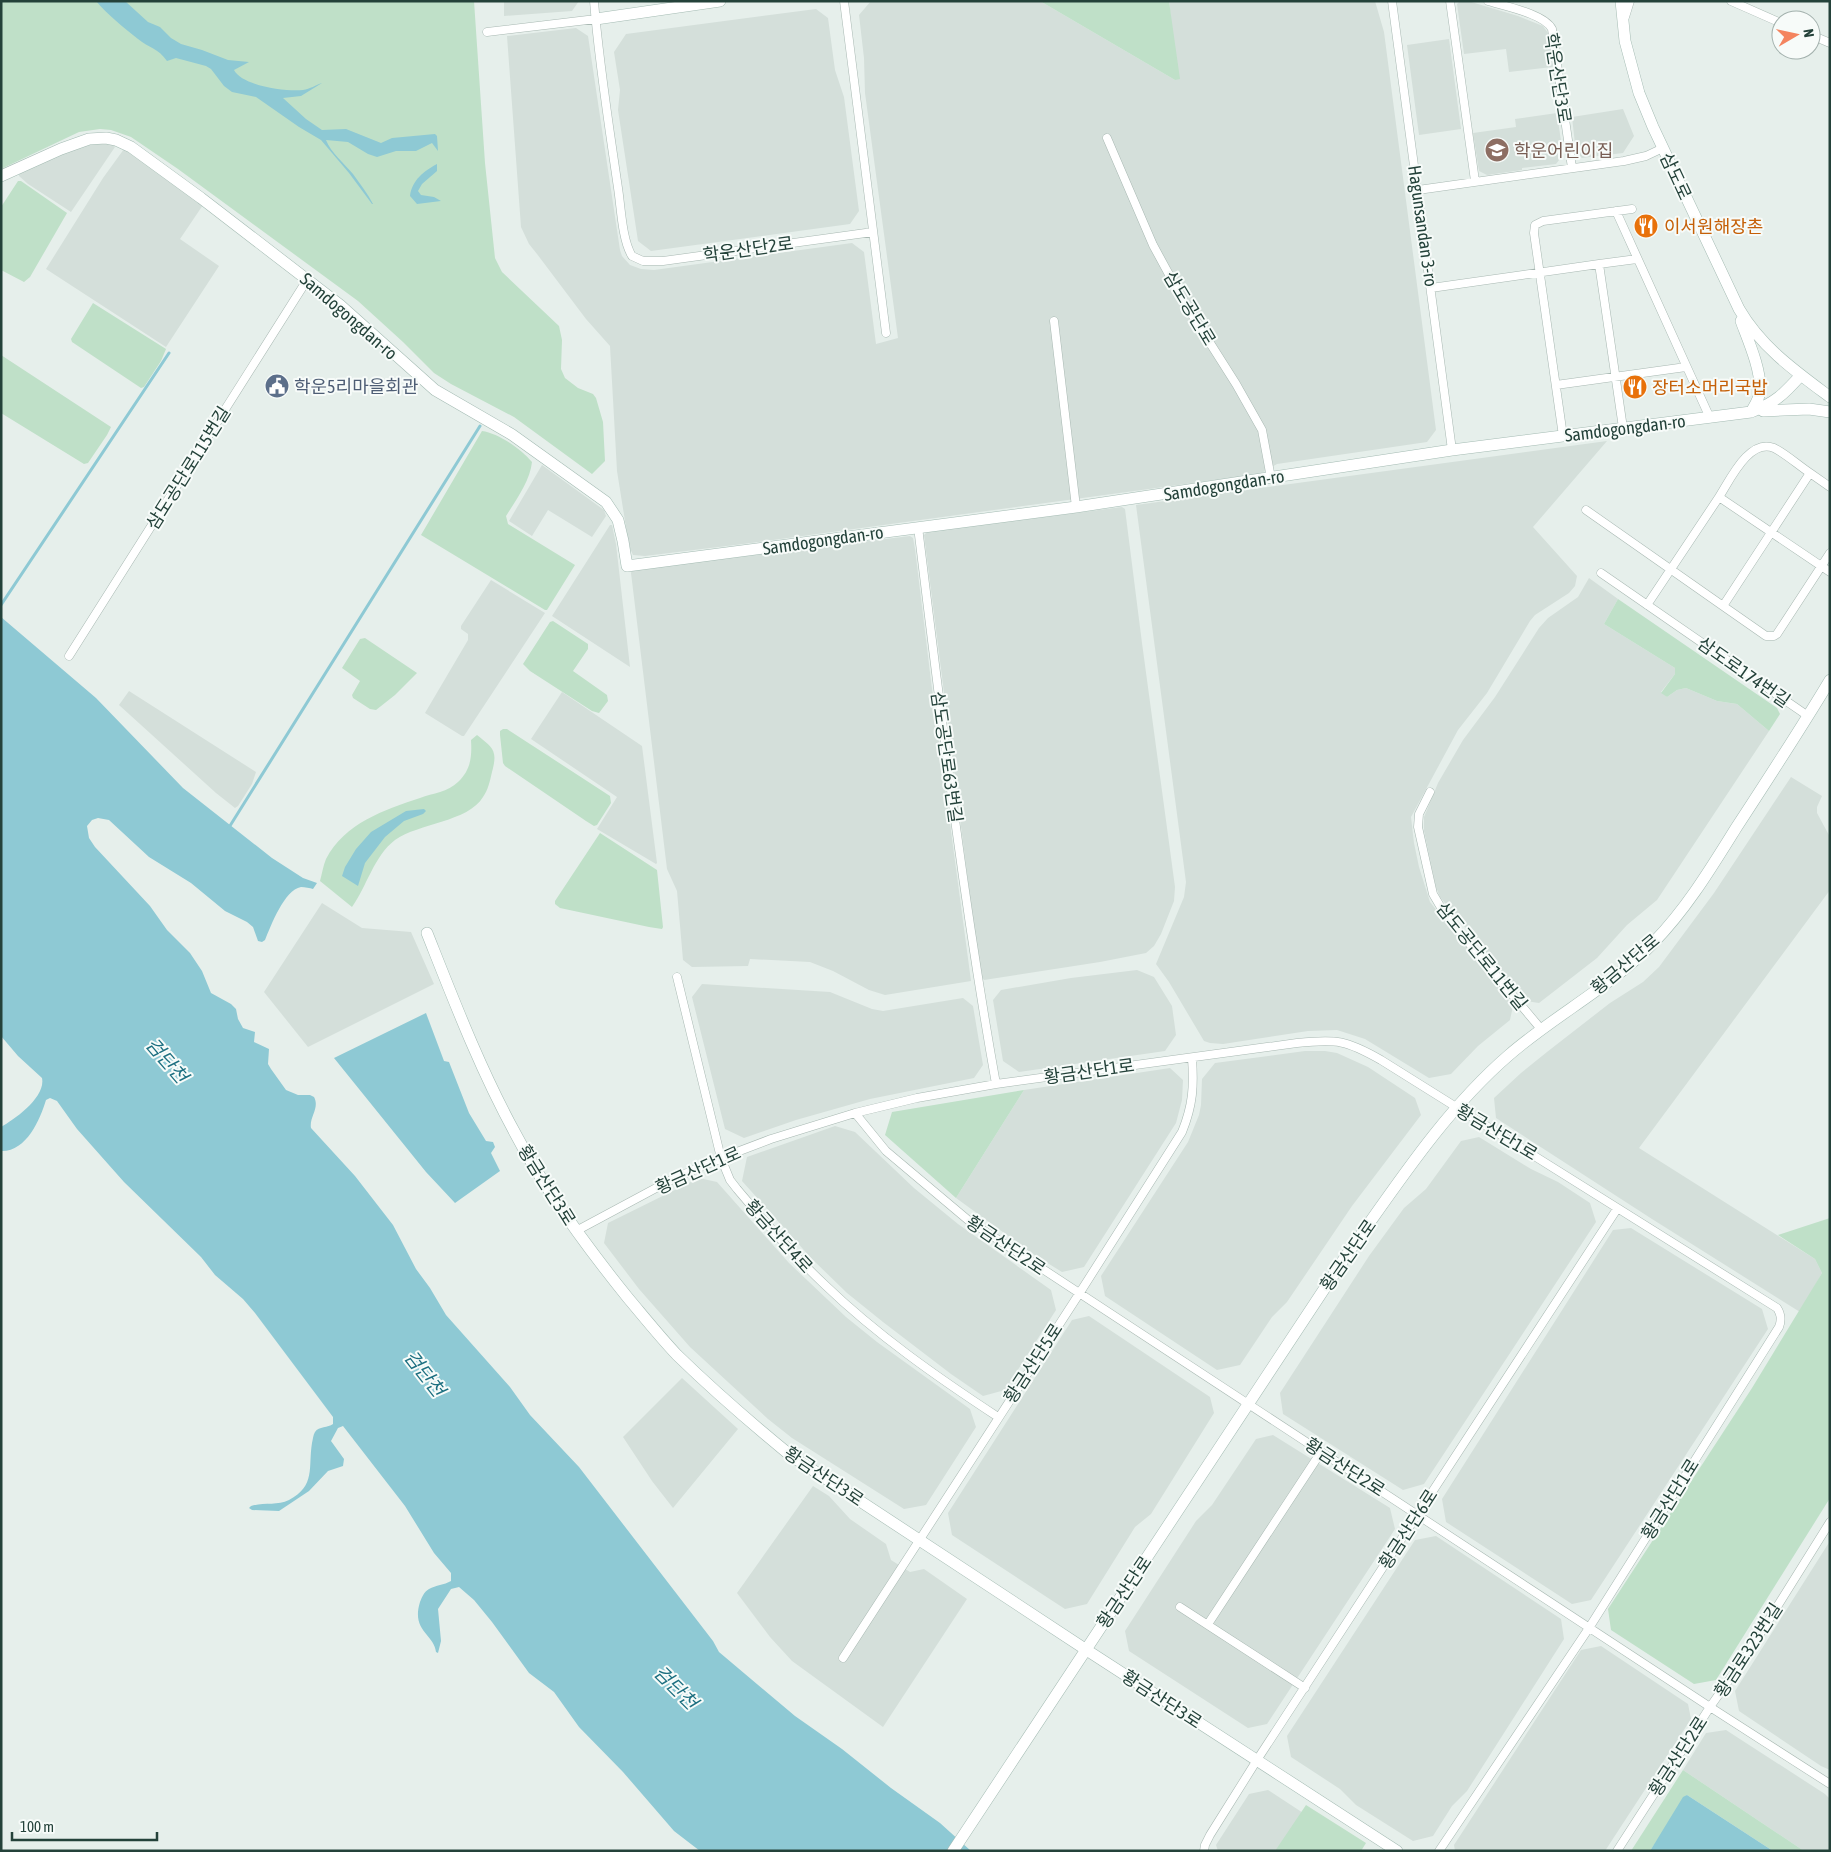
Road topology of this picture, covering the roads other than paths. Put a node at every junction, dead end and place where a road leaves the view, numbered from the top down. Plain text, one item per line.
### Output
1 (594, 1) edge
2 (720, 1) edge
3 (844, 1) edge
4 (1392, 1) edge
5 (1450, 1) edge
6 (1488, 1) edge
7 (1620, 1) edge
8 (1630, 1) edge
9 (1731, 1) edge
10 (1771, 18) edge
11 (596, 19) junction
12 (1623, 23) junction
13 (487, 32) dead end
14 (1107, 138) dead end
15 (1663, 148) junction
16 (1572, 168) junction
17 (1, 176) edge
18 (1475, 181) junction
19 (1418, 190) junction
20 (1632, 209) dead end
21 (1616, 211) junction
22 (873, 232) junction
23 (1637, 259) junction
24 (1600, 264) junction
25 (1540, 272) junction
26 (307, 280) junction
27 (1728, 286) junction
28 (1431, 288) junction
29 (1054, 321) dead end
30 (886, 333) dead end
31 (1686, 367) junction
32 (1801, 375) junction
33 (1615, 377) junction
34 (1556, 385) junction
35 (1830, 396) edge
36 (1751, 412) junction
37 (1830, 412) edge
38 (1710, 418) junction
39 (1623, 428) junction
40 (1563, 436) junction
41 (1452, 450) junction
42 (1810, 473) junction
43 (1270, 478) junction
44 (1830, 487) edge
45 (1719, 497) junction
46 (1076, 507) junction
47 (1586, 510) dead end
48 (918, 528) junction
49 (1772, 532) junction
50 (1830, 553) edge
51 (1821, 566) junction
52 (1672, 570) junction
53 (1601, 572) dead end
54 (1830, 572) edge
55 (1647, 605) junction
56 (1723, 606) junction
57 (69, 656) dead end
58 (1830, 680) edge
59 (1808, 716) junction
60 (1430, 792) dead end
61 (426, 933) dead end
62 (677, 978) dead end
63 (1541, 1029) junction
64 (1192, 1058) junction
65 (996, 1084) junction
66 (1456, 1108) junction
67 (855, 1112) junction
68 (721, 1158) junction
69 (1617, 1209) junction
70 (576, 1231) junction
71 (1079, 1294) junction
72 (1248, 1406) junction
73 (998, 1417) junction
74 (1321, 1452) junction
75 (1418, 1514) junction
76 (1830, 1522) edge
77 (919, 1540) junction
78 (1180, 1607) dead end
79 (1208, 1624) junction
80 (1588, 1628) junction
81 (1086, 1649) junction
82 (843, 1658) dead end
83 (1304, 1688) junction
84 (1710, 1707) junction
85 (1257, 1760) junction
86 (1830, 1784) edge
87 (953, 1851) edge
88 (1204, 1851) edge
89 (1397, 1851) edge
90 (1438, 1851) edge
91 (1618, 1851) edge

1 - 11 street
2 - 11 street
3 - 22 street
4 - 19 street, Hagunsandan 3-ro
5 - 18 street
6 - 16 street, 학운산단3로
7 - 12 street, 삼도로
8 - 12 street
9 - 10 street
11 - 13 street
11 - 22 street, 학운산단2로
12 - 15 street, 삼도로
14 - 43 street, 삼도공단로
15 - 16 street
15 - 27 street, 삼도로
16 - 18 street
17 - 26 street, Samdogongdan-ro
18 - 19 street
19 - 28 street, Hagunsandan 3-ro
20 - 21 street
21 - 23 street
21 - 25 street
22 - 30 street
23 - 24 street
23 - 31 street
24 - 25 street
24 - 33 street
25 - 28 street
25 - 34 street
26 - 48 street, Samdogongdan-ro
26 - 57 street, 삼도공단로115번길
27 - 32 street, 삼도로
27 - 36 street
28 - 41 street, Hagunsandan 3-ro
29 - 46 street
31 - 33 street
31 - 38 street
32 - 35 street, 삼도로
32 - 36 street, Samdogongdan-ro
33 - 34 street
33 - 39 street
34 - 40 street
36 - 37 street
36 - 38 street, Samdogongdan-ro
38 - 39 street, Samdogongdan-ro
39 - 40 street, Samdogongdan-ro
40 - 41 street, Samdogongdan-ro
41 - 43 street, Samdogongdan-ro
42 - 44 street
42 - 45 street
42 - 49 street
43 - 46 street, Samdogongdan-ro
45 - 49 street
45 - 52 street
46 - 48 street, Samdogongdan-ro
47 - 52 street
48 - 65 street, 삼도공단로63번길
49 - 51 street
49 - 56 street
50 - 51 street
51 - 54 street
51 - 56 street
52 - 55 street
52 - 56 street
53 - 55 street, 삼도로174번길
55 - 59 street, 삼도로174번길
58 - 59 street, 삼도로174번길
59 - 63 street, 황금산단로
60 - 63 street, 삼도공단로11번길
61 - 70 street, 황금산단3로
62 - 68 street, 황금산단4로
63 - 66 street, 황금산단로
64 - 65 street, 황금산단1로
64 - 66 street, 황금산단1로
64 - 71 street, 황금산단5로
65 - 67 street, 황금산단1로
66 - 69 street, 황금산단1로
66 - 72 street, 황금산단로
67 - 68 street, 황금산단1로
67 - 71 street, 황금산단2로
68 - 70 street, 황금산단1로
68 - 73 street, 황금산단4로
69 - 75 street, 황금산단6로
69 - 80 street, 황금산단1로
70 - 77 street, 황금산단3로
71 - 72 street, 황금산단2로
71 - 73 street, 황금산단5로
72 - 74 street, 황금산단2로
72 - 81 street, 황금산단로
73 - 77 street, 황금산단5로
74 - 75 street, 황금산단2로
74 - 79 street
75 - 80 street, 황금산단2로
75 - 83 street, 황금산단6로
76 - 84 street, 황금로323번길
77 - 81 street, 황금산단3로
77 - 82 street, 황금산단5로
78 - 79 street
79 - 83 street
80 - 84 street, 황금산단2로
80 - 90 street, 황금산단1로
81 - 85 street, 황금산단3로
81 - 87 street, 황금산단로
83 - 85 street, 황금산단6로
84 - 86 street, 황금로323번길
84 - 91 street, 황금산단2로
85 - 88 street, 황금산단6로
85 - 89 street, 황금산단3로

